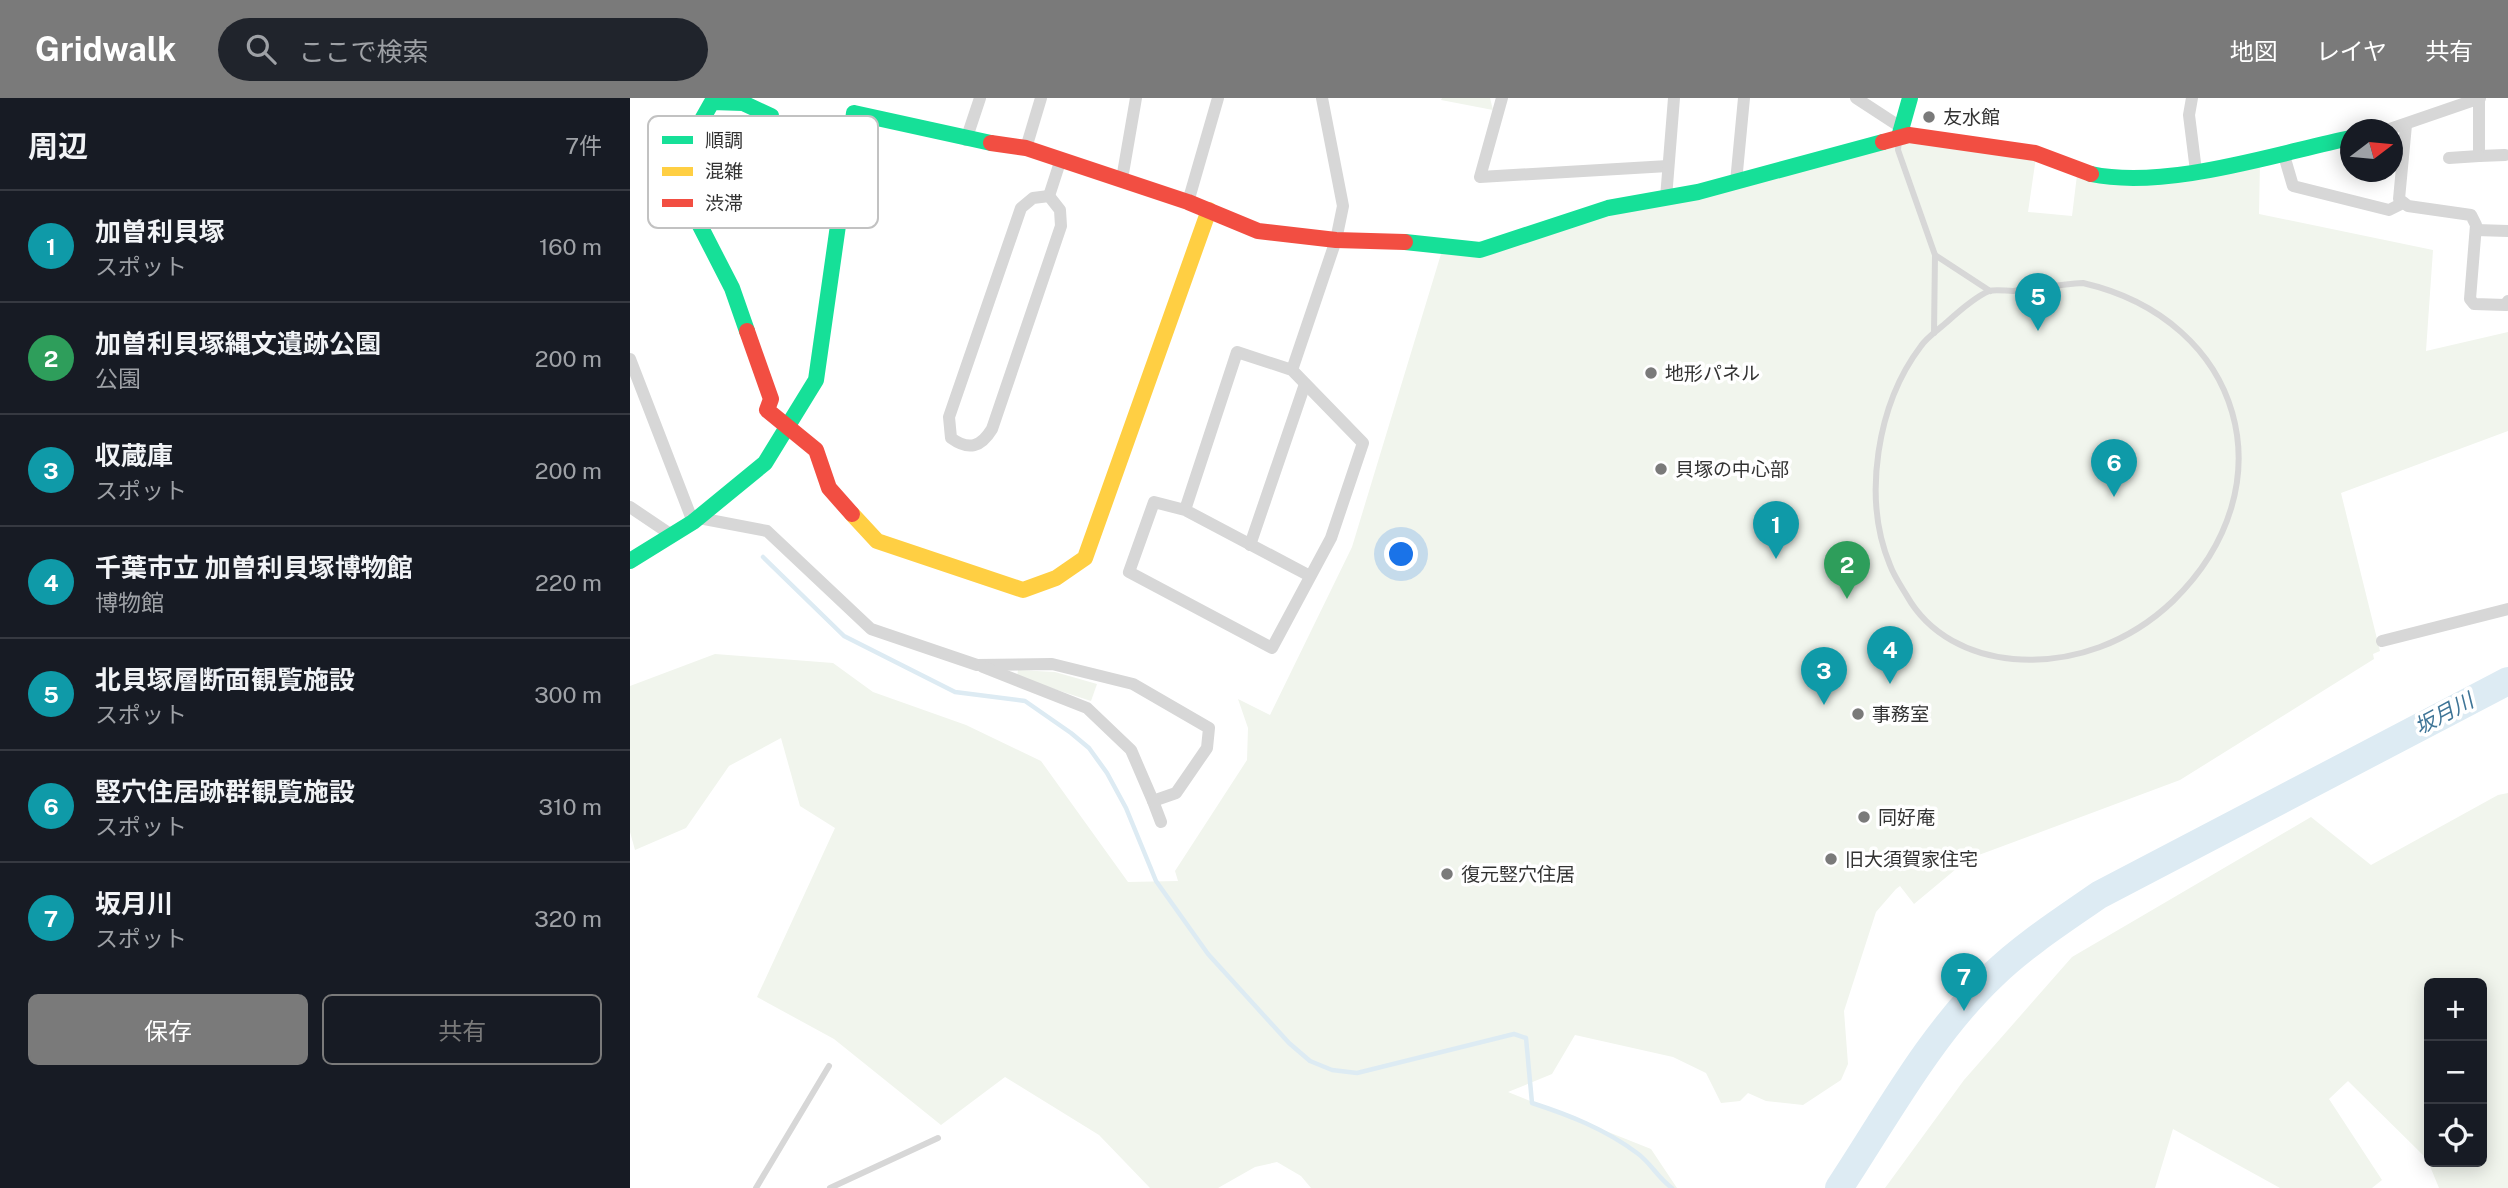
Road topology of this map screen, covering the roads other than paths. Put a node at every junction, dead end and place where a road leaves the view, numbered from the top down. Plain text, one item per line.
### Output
1 (980, 98) edge
2 (1041, 98) edge
3 (1136, 98) edge
4 (1218, 98) edge
5 (1322, 98) edge
6 (1502, 98) edge
7 (1674, 98) edge
8 (1744, 98) edge
9 (1856, 98) edge
10 (1910, 98) edge
11 (2192, 98) edge
12 (2443, 98) edge
13 (2480, 98) edge
14 (2443, 112) junction
15 (704, 116) edge
16 (771, 116) edge
17 (878, 119) edge
18 (2406, 125) junction
19 (2403, 126) edge
20 (1901, 133) junction
21 (966, 140) junction
22 (2340, 140) edge
23 (1026, 148) junction
24 (2283, 152) junction
25 (2505, 155) dead end
26 (2479, 156) junction
27 (2449, 158) dead end
28 (1061, 159) junction
29 (1668, 166) junction
30 (2196, 171) junction
31 (1122, 179) junction
32 (1736, 182) junction
33 (1049, 196) junction
34 (1666, 198) junction
35 (1188, 202) junction
36 (2403, 203) junction
37 (1209, 210) junction
38 (701, 228) edge
39 (837, 228) edge
40 (2476, 230) junction
41 (2508, 231) edge
42 (1336, 240) junction
43 (1935, 255) junction
44 (1990, 291) junction
45 (2508, 301) edge
46 (1934, 333) junction
47 (630, 359) edge
48 (1292, 370) junction
49 (1305, 384) junction
50 (789, 425) junction
51 (630, 506) edge
52 (1185, 510) junction
53 (696, 520) junction
54 (673, 536) junction
55 (1250, 545) junction
56 (630, 561) edge
57 (1310, 576) junction
58 (2508, 609) edge
59 (2382, 641) dead end
60 (976, 665) junction
61 (1153, 801) junction
62 (1161, 822) dead end
63 (829, 1066) dead end
64 (938, 1138) dead end
65 (756, 1188) edge
66 (830, 1188) edge

1 - 21 street
2 - 23 street
3 - 31 street
4 - 35 street
5 - 42 street
6 - 29 street
7 - 29 street
8 - 32 street
9 - 20 street
10 - 20 street
11 - 30 street
12 - 14 street
13 - 14 street
13 - 26 street
14 - 18 street
15 - 16 street
17 - 21 street
18 - 19 street
18 - 36 street
20 - 30 street
20 - 32 street
20 - 43 lane
21 - 23 street
22 - 24 street
23 - 28 street
24 - 30 street
24 - 36 street
25 - 26 street
26 - 27 street
28 - 31 street
28 - 33 street
29 - 34 street
31 - 35 street
32 - 34 street
33 - 33 street
34 - 42 street
35 - 37 street
36 - 40 street
37 - 42 street
37 - 50 street
38 - 50 street
39 - 50 street
40 - 41 street
40 - 45 street
42 - 48 street
43 - 44 lane
43 - 46 lane
44 - 46 lane
44 - 46 lane
47 - 53 street
48 - 49 street
48 - 52 street
49 - 55 street
49 - 57 street
50 - 53 street
51 - 54 street
52 - 55 street
52 - 57 street
53 - 54 street
53 - 60 street
54 - 56 street
55 - 57 street
58 - 59 street
60 - 61 street
60 - 61 street
61 - 62 street
63 - 65 lane
64 - 66 lane

